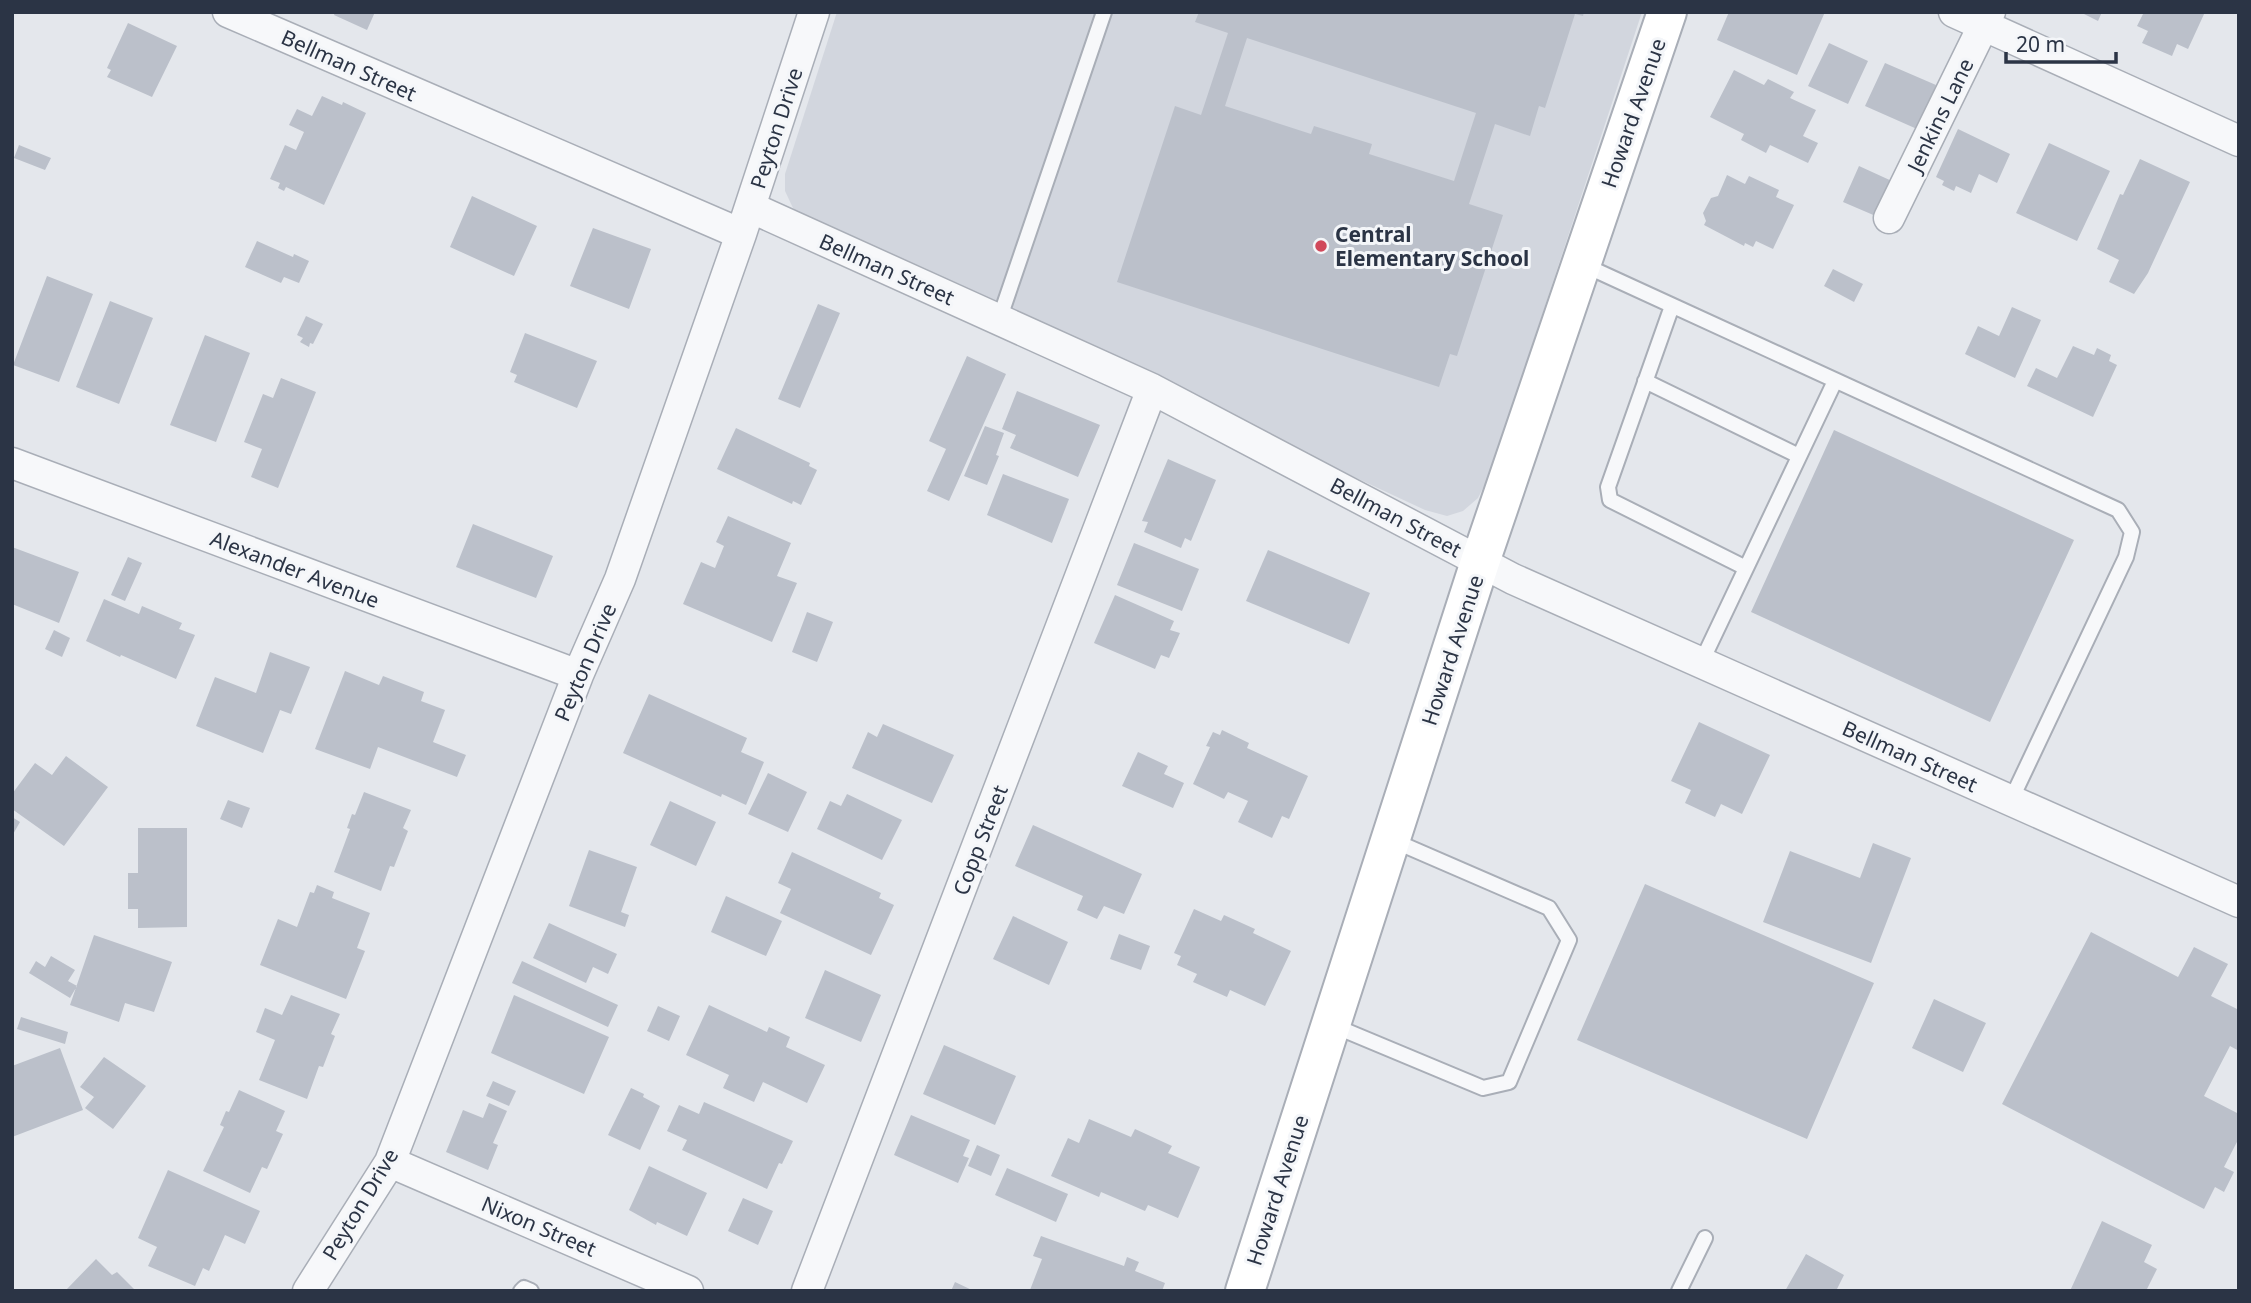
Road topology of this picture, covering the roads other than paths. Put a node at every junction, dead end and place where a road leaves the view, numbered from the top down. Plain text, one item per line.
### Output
1 (228, 12) edge
2 (814, 12) edge
3 (1104, 12) edge
4 (1667, 12) edge
5 (1954, 12) edge
6 (1987, 19) edge
7 (2239, 141) edge
8 (1889, 218) dead end
9 (746, 220) junction
10 (1581, 264) junction
11 (1672, 306) junction
12 (999, 320) junction
13 (1645, 381) junction
14 (1835, 381) junction
15 (1152, 389) junction
16 (1799, 456) junction
17 (12, 463) edge
18 (1480, 562) junction
19 (1746, 568) junction
20 (1701, 663) junction
21 (578, 675) junction
22 (2011, 800) junction
23 (1392, 840) junction
24 (2239, 902) edge
25 (1331, 1024) junction
26 (390, 1162) junction
27 (1704, 1238) dead end
28 (681, 1289) edge
29 (308, 1291) edge
30 (521, 1291) edge
31 (531, 1291) edge
32 (807, 1291) edge
33 (1245, 1291) edge
34 (1679, 1291) edge

1 - 9 street, Bellman Street
2 - 9 street, Peyton Drive
3 - 12 lane
4 - 10 main road, Howard Avenue
5 - 6 street
6 - 7 street
6 - 8 street, Jenkins Lane
9 - 12 street, Bellman Street
9 - 21 street, Peyton Drive
10 - 11 lane
10 - 18 main road, Howard Avenue
11 - 13 lane
11 - 14 lane
12 - 15 street, Bellman Street
13 - 16 lane
13 - 19 lane
14 - 16 lane
14 - 22 lane
15 - 18 street, Bellman Street
15 - 32 street, Copp Street
16 - 19 lane
17 - 21 street, Alexander Avenue
18 - 20 street, Bellman Street
18 - 23 main road, Howard Avenue
19 - 20 lane
20 - 22 street, Bellman Street
21 - 26 street, Peyton Drive
22 - 24 street, Bellman Street
23 - 25 main road, Howard Avenue
23 - 25 lane
25 - 33 main road, Howard Avenue
26 - 28 street, Nixon Street
26 - 29 street, Peyton Drive
27 - 34 lane
30 - 31 lane

